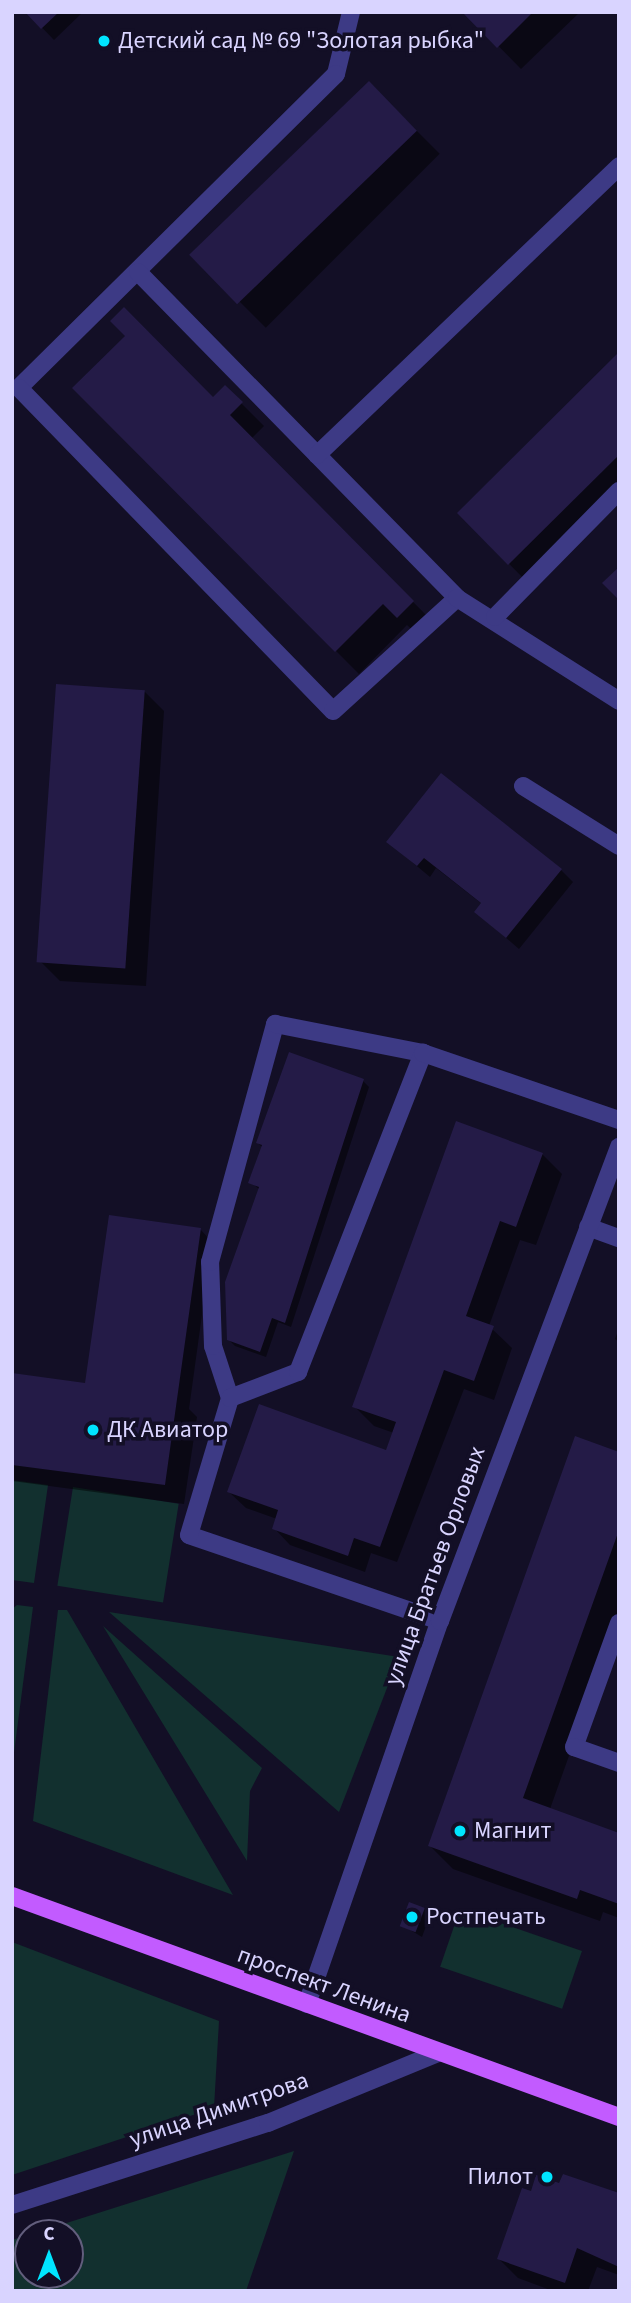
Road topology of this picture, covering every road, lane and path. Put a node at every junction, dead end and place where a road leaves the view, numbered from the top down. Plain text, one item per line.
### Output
1 (351, 12) edge
2 (619, 166) edge
3 (138, 272) junction
4 (317, 455) junction
5 (619, 491) edge
6 (457, 597) junction
7 (495, 617) junction
8 (619, 701) edge
9 (523, 786) dead end
10 (619, 846) edge
11 (423, 1053) junction
12 (619, 1119) edge
13 (619, 1147) edge
14 (588, 1227) junction
15 (619, 1238) edge
16 (230, 1398) junction
17 (440, 1621) junction
18 (619, 1623) edge
19 (619, 1763) edge
20 (12, 1896) edge
21 (306, 2004) junction
22 (438, 2053) junction
23 (619, 2117) edge
24 (12, 2206) edge

1 - 3 street
2 - 4 street
3 - 4 street
3 - 6 street
4 - 6 street
5 - 7 street
6 - 7 street
7 - 8 street
9 - 10 street
11 - 12 street
11 - 16 street
11 - 16 street
13 - 14 street, улица Братьев Орловых
14 - 15 street
14 - 17 street, улица Братьев Орловых
16 - 17 street
17 - 21 street, улица Братьев Орловых
18 - 19 street
20 - 21 main road, проспект Ленина
21 - 22 main road, проспект Ленина
22 - 23 main road, проспект Ленина
22 - 24 street, улица Димитрова

